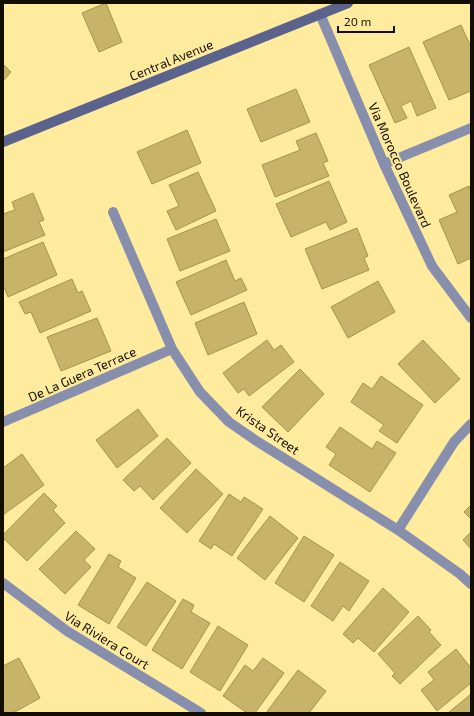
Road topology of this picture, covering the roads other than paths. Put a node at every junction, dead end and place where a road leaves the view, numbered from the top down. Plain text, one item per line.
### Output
1 (348, 3) edge
2 (320, 14) junction
3 (471, 128) edge
4 (3, 142) edge
5 (384, 164) junction
6 (114, 212) dead end
7 (471, 318) edge
8 (172, 349) junction
9 (3, 422) edge
10 (471, 424) edge
11 (398, 530) junction
12 (3, 583) edge
13 (471, 584) edge
14 (201, 713) edge

1 - 2 main road, Central Avenue
2 - 4 main road, Central Avenue
2 - 5 street, Via Morocco Boulevard
3 - 5 street
5 - 7 street, Via Morocco Boulevard
6 - 8 street, Krista Street
8 - 9 street, De La Guera Terrace
8 - 11 street, Krista Street
10 - 11 street
11 - 13 street, Krista Street
12 - 14 street, Via Riviera Court

